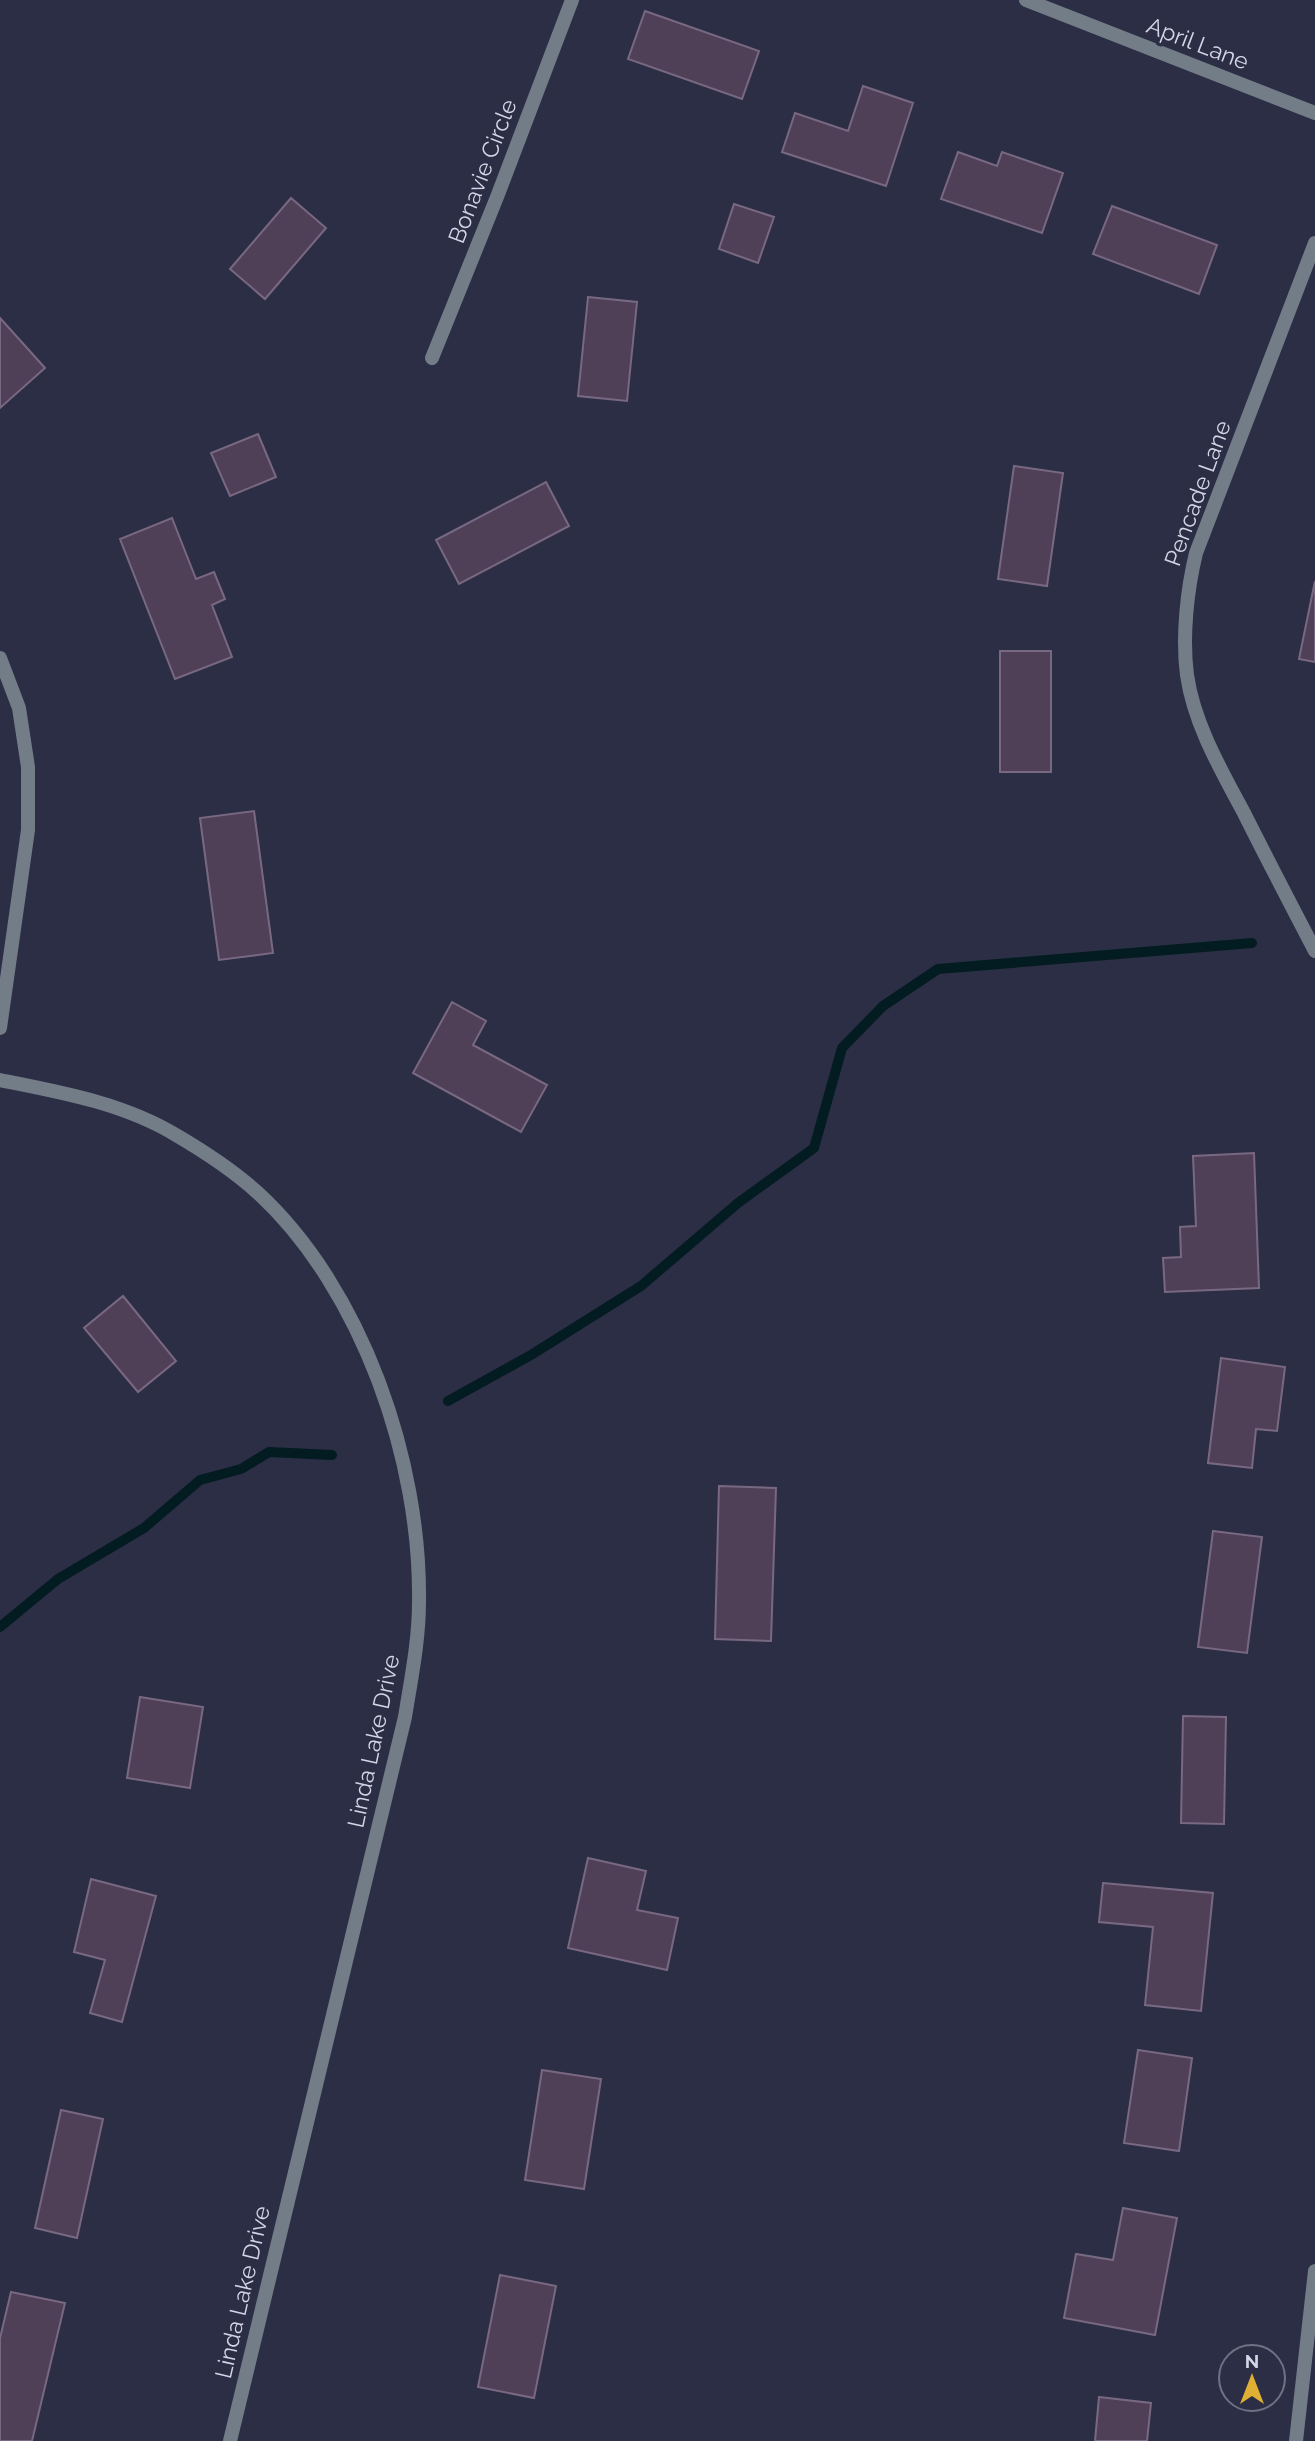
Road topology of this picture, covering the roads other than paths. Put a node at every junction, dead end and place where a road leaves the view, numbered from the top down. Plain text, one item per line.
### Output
1 (572, 0) edge
2 (1026, 0) edge
3 (1315, 113) edge
4 (1315, 243) edge
5 (432, 358) dead end
6 (0, 658) edge
7 (1315, 951) edge
8 (0, 1028) edge
9 (0, 1080) edge
10 (1315, 2271) edge
11 (230, 2441) edge
12 (1296, 2441) edge

1 - 5 street, Bonavie Circle
2 - 3 street, April Lane
4 - 7 street, Pencade Lane
6 - 8 street
9 - 11 street, Linda Lake Drive
10 - 12 street

